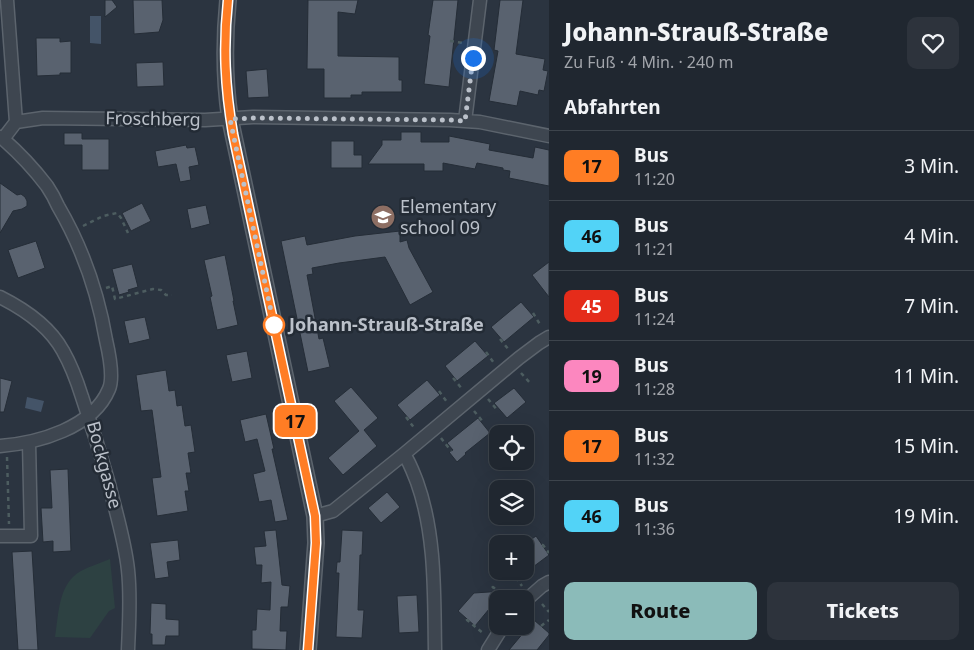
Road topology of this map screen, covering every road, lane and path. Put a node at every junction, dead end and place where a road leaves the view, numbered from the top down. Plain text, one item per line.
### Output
1 (7, 0) edge
2 (228, 0) edge
3 (480, 0) edge
4 (450, 41) dead end
5 (466, 44) dead end
6 (230, 119) junction
7 (465, 121) junction
8 (16, 122) junction
9 (549, 136) edge
10 (2, 138) edge
11 (83, 226) dead end
12 (128, 233) dead end
13 (105, 288) dead end
14 (172, 294) dead end
15 (0, 297) edge
16 (533, 313) dead end
17 (540, 324) dead end
18 (549, 337) edge
19 (500, 339) dead end
20 (509, 349) dead end
21 (486, 352) dead end
22 (492, 360) dead end
23 (522, 374) dead end
24 (453, 378) dead end
25 (531, 384) dead end
26 (462, 389) dead end
27 (439, 391) dead end
28 (445, 400) dead end
29 (492, 403) dead end
30 (498, 411) dead end
31 (475, 413) dead end
32 (89, 416) junction
33 (406, 417) dead end
34 (484, 424) dead end
35 (417, 432) dead end
36 (29, 442) junction
37 (445, 442) dead end
38 (3, 449) edge
39 (451, 451) dead end
40 (404, 454) junction
41 (315, 516) junction
42 (5, 536) edge
43 (542, 546) dead end
44 (549, 553) edge
45 (549, 582) edge
46 (492, 588) dead end
47 (497, 590) edge
48 (534, 593) edge
49 (534, 601) edge
50 (549, 612) edge
51 (467, 619) dead end
52 (549, 620) edge
53 (541, 626) dead end
54 (498, 635) edge
55 (487, 636) dead end
56 (128, 650) edge
57 (308, 650) edge
58 (435, 650) edge
59 (488, 650) edge

1 - 8 street
2 - 6 street
3 - 7 street
4 - 5 path
6 - 7 street, Froschberg
6 - 8 street, Froschberg
6 - 41 street
7 - 9 street, Froschberg
8 - 10 street
10 - 32 street, Bockgasse
11 - 12 path
13 - 14 path
15 - 32 street
16 - 17 path
18 - 40 street
19 - 20 path
21 - 22 path
23 - 25 path
24 - 26 path
27 - 28 path
29 - 30 path
31 - 34 path
32 - 36 street
32 - 56 street, Bockgasse
33 - 35 path
36 - 38 street
36 - 42 street
37 - 39 path
38 - 42 path
40 - 41 street
40 - 58 street
41 - 57 street
43 - 44 path
45 - 48 street
46 - 47 path
49 - 50 path
51 - 55 path
52 - 53 path
54 - 59 street

